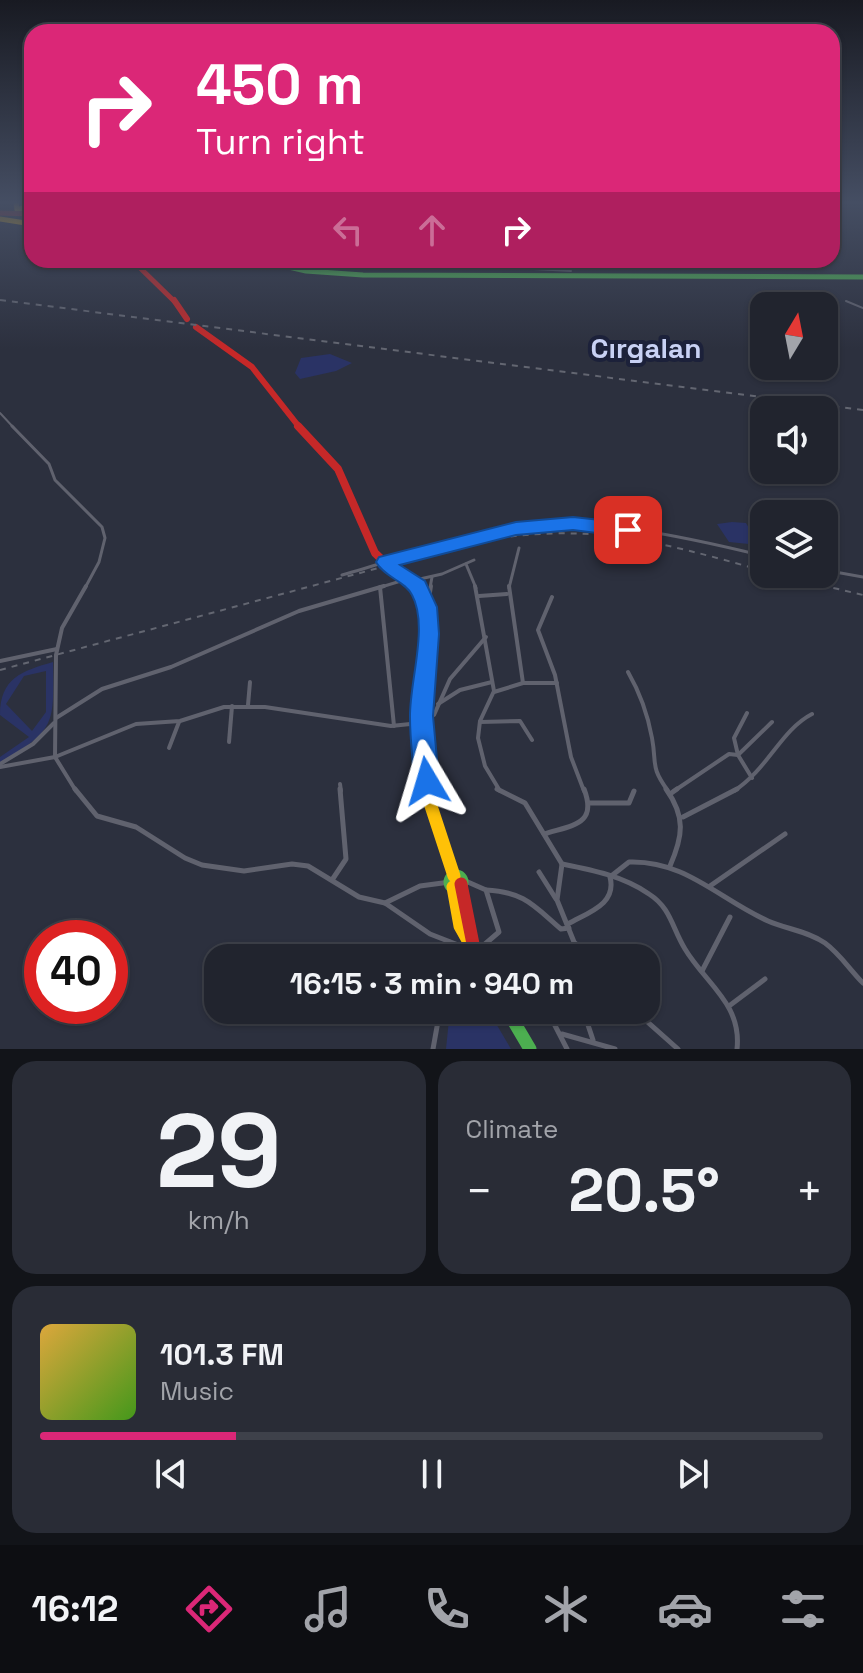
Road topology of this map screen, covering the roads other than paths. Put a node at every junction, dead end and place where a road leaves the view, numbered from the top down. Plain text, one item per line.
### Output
1 (141, 268) edge
2 (292, 268) edge
3 (301, 268) edge
4 (515, 268) edge
5 (571, 271) dead end
6 (863, 276) edge
7 (846, 301) dead end
8 (863, 308) edge
9 (187, 319) dead end
10 (196, 327) dead end
11 (0, 413) edge
12 (519, 548) dead end
13 (750, 553) edge
14 (474, 560) dead end
15 (387, 564) junction
16 (466, 564) junction
17 (838, 573) edge
18 (342, 575) dead end
19 (432, 577) junction
20 (863, 577) edge
21 (409, 580) junction
22 (380, 587) junction
23 (508, 594) junction
24 (479, 596) junction
25 (552, 597) dead end
26 (427, 607) junction
27 (486, 637) junction
28 (57, 649) junction
29 (0, 661) edge
30 (628, 672) dead end
31 (250, 682) dead end
32 (492, 682) junction
33 (523, 683) junction
34 (557, 683) junction
35 (494, 692) junction
36 (438, 704) junction
37 (248, 705) junction
38 (232, 706) junction
39 (747, 713) dead end
40 (812, 714) dead end
41 (55, 720) junction
42 (421, 720) junction
43 (180, 721) junction
44 (480, 722) junction
45 (772, 722) dead end
46 (394, 726) junction
47 (532, 740) dead end
48 (229, 742) dead end
49 (169, 748) dead end
50 (738, 755) junction
51 (55, 757) junction
52 (0, 765) edge
53 (752, 778) junction
54 (340, 784) dead end
55 (634, 791) dead end
56 (670, 794) junction
57 (589, 803) junction
58 (682, 818) junction
59 (544, 834) junction
60 (785, 834) dead end
61 (562, 864) junction
62 (670, 866) junction
63 (539, 872) dead end
64 (610, 877) junction
65 (332, 880) junction
66 (456, 882) junction
67 (710, 886) junction
68 (486, 890) junction
69 (557, 900) junction
70 (385, 903) junction
71 (730, 917) dead end
72 (569, 926) junction
73 (450, 942) joint
74 (454, 944) edge
75 (474, 944) edge
76 (488, 944) edge
77 (576, 944) edge
78 (702, 971) junction
79 (765, 979) dead end
80 (863, 983) edge
81 (729, 1006) junction
82 (437, 1024) edge
83 (515, 1024) edge
84 (556, 1024) edge
85 (588, 1024) edge
86 (650, 1024) edge
87 (562, 1034) junction
88 (593, 1041) junction
89 (433, 1049) edge
90 (530, 1049) edge
91 (567, 1049) edge
92 (615, 1049) edge
93 (678, 1049) edge
94 (739, 1049) edge

1 - 9 main road
2 - 6 main road
3 - 6 main road
4 - 5 street
7 - 8 street
10 - 15 main road
11 - 28 street
12 - 23 street
13 - 15 street
14 - 16 street
15 - 18 street
15 - 21 main road
16 - 19 street
16 - 24 street
17 - 20 street
19 - 21 street
19 - 26 street
21 - 22 street
21 - 26 main road
22 - 41 street
22 - 46 street
23 - 24 street
23 - 33 street
24 - 27 street
25 - 34 street
26 - 42 main road
27 - 32 street
27 - 36 street
28 - 29 street
28 - 41 street
30 - 56 street
31 - 37 street
32 - 35 street
32 - 36 street
33 - 34 street
33 - 35 street
34 - 57 street
35 - 44 street
36 - 42 street
37 - 38 street
37 - 46 street
38 - 43 street
38 - 48 street
39 - 50 street
40 - 53 street
41 - 51 street
41 - 52 street
42 - 46 street
42 - 66 main road
43 - 49 street
43 - 51 street
44 - 47 street
44 - 59 street
45 - 50 street
50 - 53 street
50 - 56 street
51 - 52 street
51 - 65 street
53 - 58 street
54 - 65 street
55 - 57 street
56 - 58 street
57 - 59 street
58 - 62 street
59 - 61 street
60 - 67 street
61 - 64 street
61 - 69 street
62 - 64 street
62 - 67 street
63 - 69 street
64 - 72 street
64 - 78 street
65 - 70 street
66 - 68 street
66 - 70 street
66 - 75 main road
67 - 80 street
68 - 72 street
68 - 76 street
69 - 72 street
70 - 73 street
71 - 78 street
72 - 77 street
73 - 74 street
78 - 81 street
79 - 81 street
81 - 94 street
82 - 89 street
83 - 90 main road
84 - 87 street
85 - 88 street
86 - 93 street
87 - 88 street
87 - 91 street
88 - 92 street

